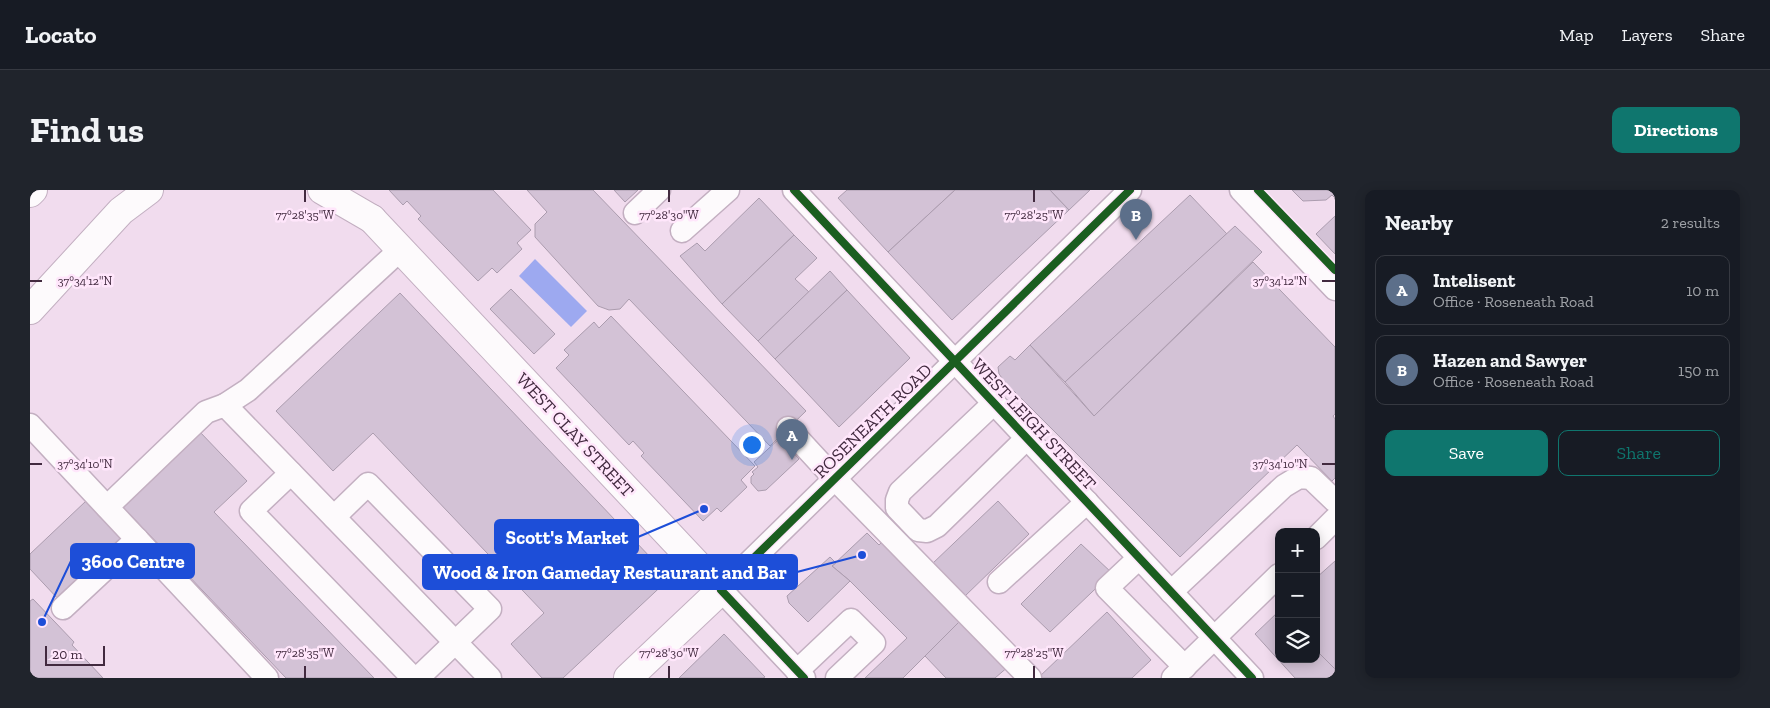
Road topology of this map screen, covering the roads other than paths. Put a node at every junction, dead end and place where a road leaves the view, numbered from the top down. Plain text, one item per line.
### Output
1 (32, 190) edge
2 (149, 190) edge
3 (322, 190) edge
4 (347, 190) edge
5 (659, 190) edge
6 (728, 190) edge
7 (794, 190) edge
8 (1130, 190) edge
9 (1241, 190) edge
10 (30, 193) edge
11 (635, 213) dead end
12 (372, 219) junction
13 (682, 231) dead end
14 (400, 249) junction
15 (1335, 289) edge
16 (30, 310) edge
17 (955, 362) junction
18 (994, 404) junction
19 (225, 406) junction
20 (30, 424) edge
21 (788, 428) dead end
22 (1026, 438) junction
23 (291, 473) junction
24 (835, 479) junction
25 (1335, 501) edge
26 (1087, 502) junction
27 (107, 507) junction
28 (334, 517) junction
29 (1335, 519) edge
30 (1320, 534) edge
31 (137, 539) junction
32 (1139, 558) junction
33 (1275, 579) edge
34 (999, 582) dead end
35 (721, 590) junction
36 (1171, 592) junction
37 (63, 608) dead end
38 (1215, 638) junction
39 (455, 642) junction
40 (1179, 672) edge
41 (801, 674) edge
42 (267, 678) edge
43 (413, 678) edge
44 (418, 678) edge
45 (490, 678) edge
46 (628, 678) edge
47 (837, 678) edge
48 (1030, 678) edge
49 (1252, 678) edge

1 - 10 main road
2 - 16 main road
3 - 12 main road
4 - 12 street, WEST CLAY STREET
5 - 11 street
6 - 13 street
7 - 17 street, WEST LEIGH STREET
8 - 17 street, ROSENEATH ROAD
9 - 15 street
12 - 14 main road, WEST CLAY STREET
14 - 19 street
14 - 35 main road, WEST CLAY STREET
17 - 18 street, WEST LEIGH STREET
17 - 24 street, ROSENEATH ROAD
18 - 22 street, WEST LEIGH STREET
18 - 22 street
19 - 23 street
19 - 27 street
20 - 27 street
21 - 24 street
22 - 26 street, WEST LEIGH STREET
23 - 28 street
23 - 43 street
24 - 35 street, ROSENEATH ROAD
24 - 48 street
25 - 36 street
26 - 32 street, WEST LEIGH STREET
26 - 34 street
27 - 31 street
28 - 39 street
28 - 39 street
29 - 30 street
31 - 37 street
31 - 42 street
32 - 36 street, WEST LEIGH STREET
32 - 40 street
33 - 38 street
35 - 41 street, WEST CLAY STREET
35 - 46 main road, ROSENEATH ROAD
36 - 38 street, WEST LEIGH STREET
38 - 40 street
38 - 49 street, WEST LEIGH STREET
39 - 44 street
39 - 45 street
41 - 47 street

